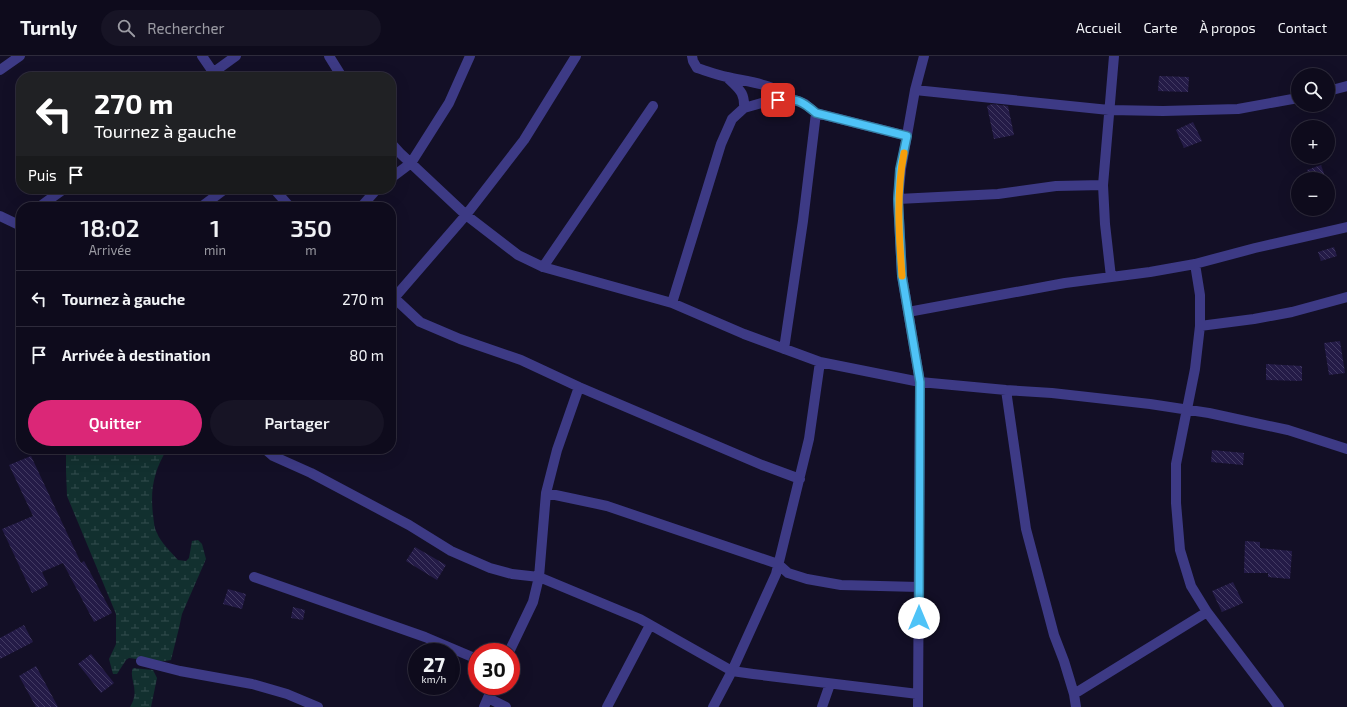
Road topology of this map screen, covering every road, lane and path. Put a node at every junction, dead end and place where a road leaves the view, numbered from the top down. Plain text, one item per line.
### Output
1 (20, 56) edge
2 (202, 56) edge
3 (236, 56) edge
4 (329, 56) edge
5 (470, 56) edge
6 (576, 56) edge
7 (692, 56) edge
8 (924, 56) edge
9 (1114, 56) edge
10 (0, 70) edge
11 (209, 72) edge
12 (214, 72) edge
13 (339, 72) edge
14 (727, 77) junction
15 (1347, 86) edge
16 (1335, 89) edge
17 (915, 90) junction
18 (792, 99) junction
19 (1291, 99) edge
20 (653, 106) dead end
21 (744, 108) junction
22 (1109, 110) junction
23 (816, 113) junction
24 (907, 136) junction
25 (396, 147) edge
26 (411, 163) junction
27 (396, 174) edge
28 (1103, 185) junction
29 (57, 194) edge
30 (218, 194) edge
31 (278, 194) edge
32 (373, 194) edge
33 (898, 199) junction
34 (46, 202) edge
35 (208, 202) edge
36 (286, 202) edge
37 (366, 202) edge
38 (466, 215) junction
39 (0, 216) edge
40 (16, 222) edge
41 (1347, 227) edge
42 (1195, 264) junction
43 (543, 267) junction
44 (1111, 277) junction
45 (396, 293) edge
46 (1347, 297) edge
47 (396, 299) edge
48 (672, 303) junction
49 (908, 312) junction
50 (1200, 326) junction
51 (784, 349) junction
52 (820, 362) junction
53 (920, 382) junction
54 (579, 387) junction
55 (1006, 390) junction
56 (1188, 410) junction
57 (1347, 449) edge
58 (271, 454) edge
59 (800, 479) junction
60 (546, 494) junction
61 (778, 564) junction
62 (254, 577) dead end
63 (540, 577) junction
64 (919, 587) junction
65 (1207, 612) junction
66 (650, 625) junction
67 (513, 643) edge
68 (468, 656) edge
69 (140, 661) dead end
70 (732, 671) junction
71 (830, 684) junction
72 (918, 694) junction
73 (1074, 694) junction
74 (486, 702) edge
75 (318, 707) edge
76 (506, 707) edge
77 (607, 707) edge
78 (713, 707) edge
79 (822, 707) edge
80 (918, 707) edge
81 (1076, 707) edge
82 (1279, 707) edge

1 - 10 street
2 - 11 street
3 - 12 street
4 - 13 street
5 - 26 street
6 - 38 street
7 - 14 street
8 - 17 street
9 - 22 street
14 - 18 street
14 - 21 street
15 - 16 street
17 - 22 street
17 - 24 street
18 - 21 street
18 - 23 street
19 - 22 street
20 - 43 street
21 - 48 street
22 - 28 street
23 - 24 street
23 - 51 street
24 - 33 street
25 - 26 street
26 - 27 street
26 - 38 street
28 - 33 street
28 - 44 street
29 - 34 street
30 - 35 street
31 - 36 street
32 - 37 street
33 - 49 street
38 - 43 street
38 - 45 street
39 - 40 street
41 - 42 street
42 - 44 street
42 - 50 street
43 - 48 street
44 - 49 street
46 - 50 street
47 - 54 street
48 - 51 street
49 - 53 street
50 - 56 street
51 - 52 street
52 - 53 street
52 - 59 street
53 - 55 street
53 - 64 street
54 - 59 street
54 - 60 street
55 - 56 street
55 - 73 street
56 - 57 street
56 - 65 street
58 - 63 street
59 - 61 street
60 - 61 street
60 - 63 street
61 - 64 street
61 - 70 street
62 - 68 street
63 - 66 street
63 - 67 street
64 - 72 street
65 - 73 street
65 - 82 street
66 - 70 street
66 - 77 street
69 - 75 street
70 - 71 street
70 - 78 street
71 - 72 street
71 - 79 street
72 - 80 street
73 - 81 street
74 - 76 street

